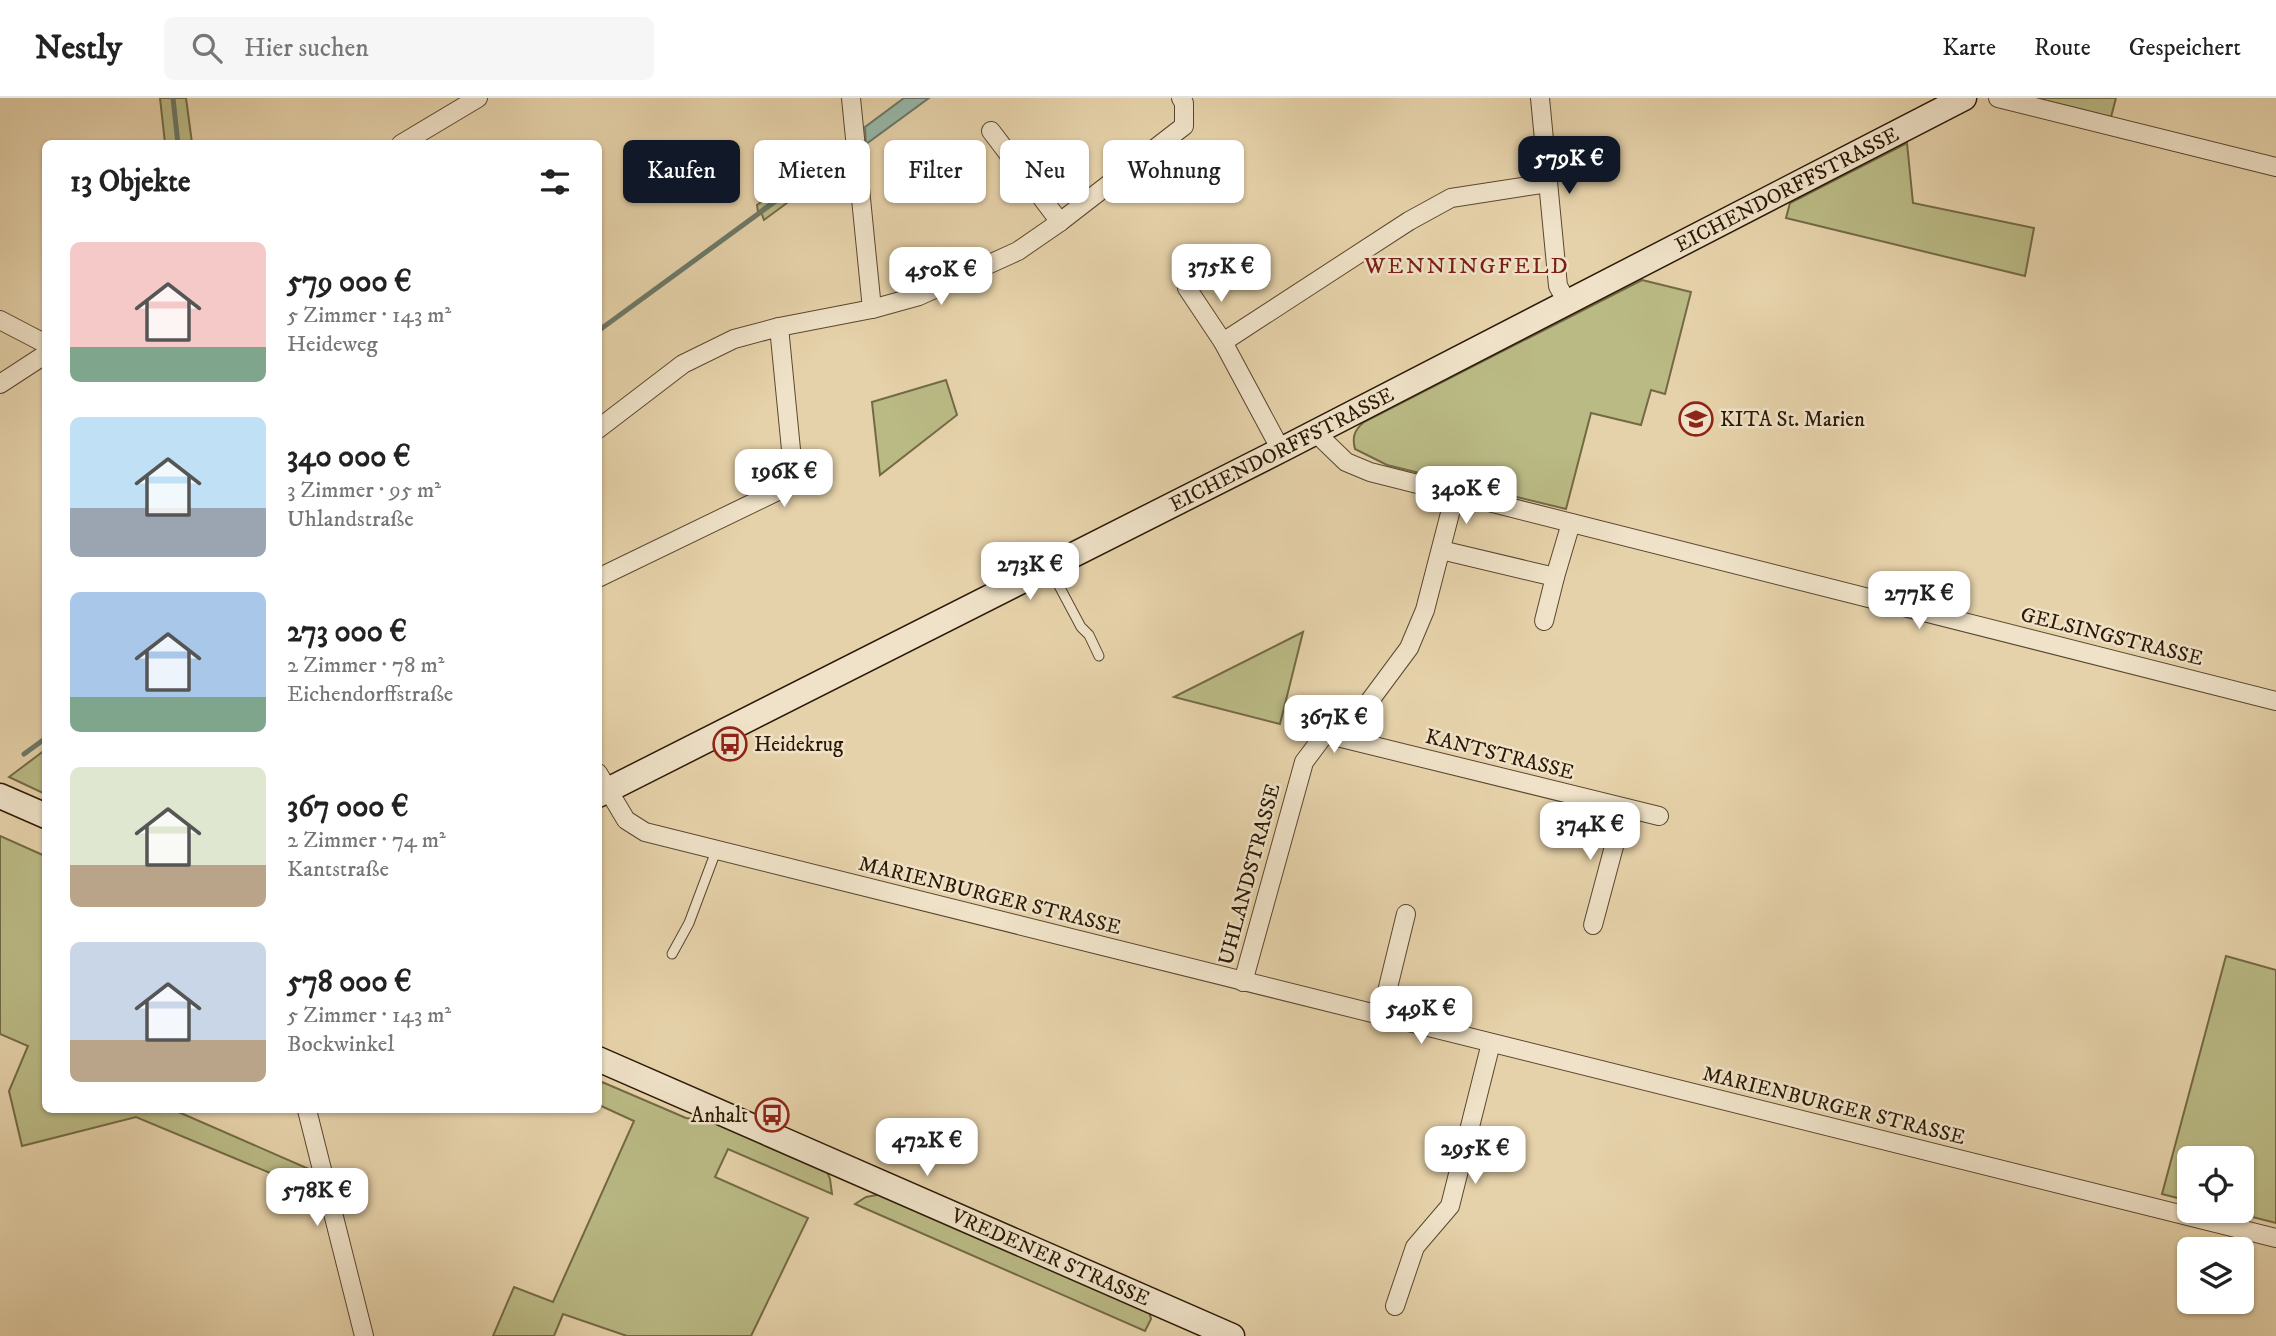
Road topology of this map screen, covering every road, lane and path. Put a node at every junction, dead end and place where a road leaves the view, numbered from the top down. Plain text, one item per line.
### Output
1 (478, 98) edge
2 (851, 98) edge
3 (1181, 98) edge
4 (1540, 98) edge
5 (1964, 98) edge
6 (1998, 98) edge
7 (991, 131) dead end
8 (408, 140) edge
9 (2276, 167) edge
10 (1548, 183) junction
11 (1060, 222) junction
12 (1187, 288) dead end
13 (1567, 302) junction
14 (873, 309) junction
15 (0, 320) edge
16 (779, 327) junction
17 (42, 342) edge
18 (1223, 342) junction
19 (42, 357) edge
20 (0, 384) edge
21 (602, 426) edge
22 (1315, 432) junction
23 (1281, 450) junction
24 (1455, 494) junction
25 (1571, 523) junction
26 (1441, 550) junction
27 (1049, 567) junction
28 (602, 576) edge
29 (1555, 577) junction
30 (1544, 621) dead end
31 (1100, 656) dead end
32 (2276, 701) edge
33 (1325, 734) junction
34 (602, 787) edge
35 (0, 796) edge
36 (1624, 809) junction
37 (42, 814) edge
38 (1659, 816) dead end
39 (716, 850) junction
40 (1406, 914) dead end
41 (1593, 925) dead end
42 (672, 954) dead end
43 (1243, 982) junction
44 (1381, 1016) junction
45 (1491, 1043) junction
46 (602, 1063) edge
47 (308, 1113) edge
48 (2276, 1238) edge
49 (1395, 1306) dead end
50 (364, 1336) edge
51 (1232, 1336) edge

1 - 8 street
2 - 14 street
3 - 11 street
4 - 10 street
5 - 13 street, EICHENDORFFSTRASSE
6 - 9 street
7 - 11 street
10 - 13 street
10 - 18 street
11 - 14 street
12 - 18 street
13 - 22 street, EICHENDORFFSTRASSE
14 - 16 street
15 - 17 street
16 - 21 street
16 - 28 street
18 - 23 street
19 - 20 street
22 - 23 street, EICHENDORFFSTRASSE
22 - 24 street, GELSINGSTRASSE
23 - 27 street, EICHENDORFFSTRASSE
24 - 25 street, GELSINGSTRASSE
24 - 26 street, UHLANDSTRASSE
25 - 29 street
25 - 32 street, GELSINGSTRASSE
26 - 29 street
26 - 33 street, UHLANDSTRASSE
27 - 31 lane
27 - 34 street, EICHENDORFFSTRASSE
29 - 30 street
33 - 36 street, KANTSTRASSE
33 - 43 street, UHLANDSTRASSE
34 - 39 street, MARIENBURGER STRASSE
35 - 37 street
36 - 38 street, KANTSTRASSE
36 - 41 street
39 - 42 lane
39 - 43 street, MARIENBURGER STRASSE
40 - 44 street
43 - 44 street, MARIENBURGER STRASSE
44 - 45 street, MARIENBURGER STRASSE
45 - 48 street, MARIENBURGER STRASSE
45 - 49 street
46 - 51 street, VREDENER STRASSE
47 - 50 street

